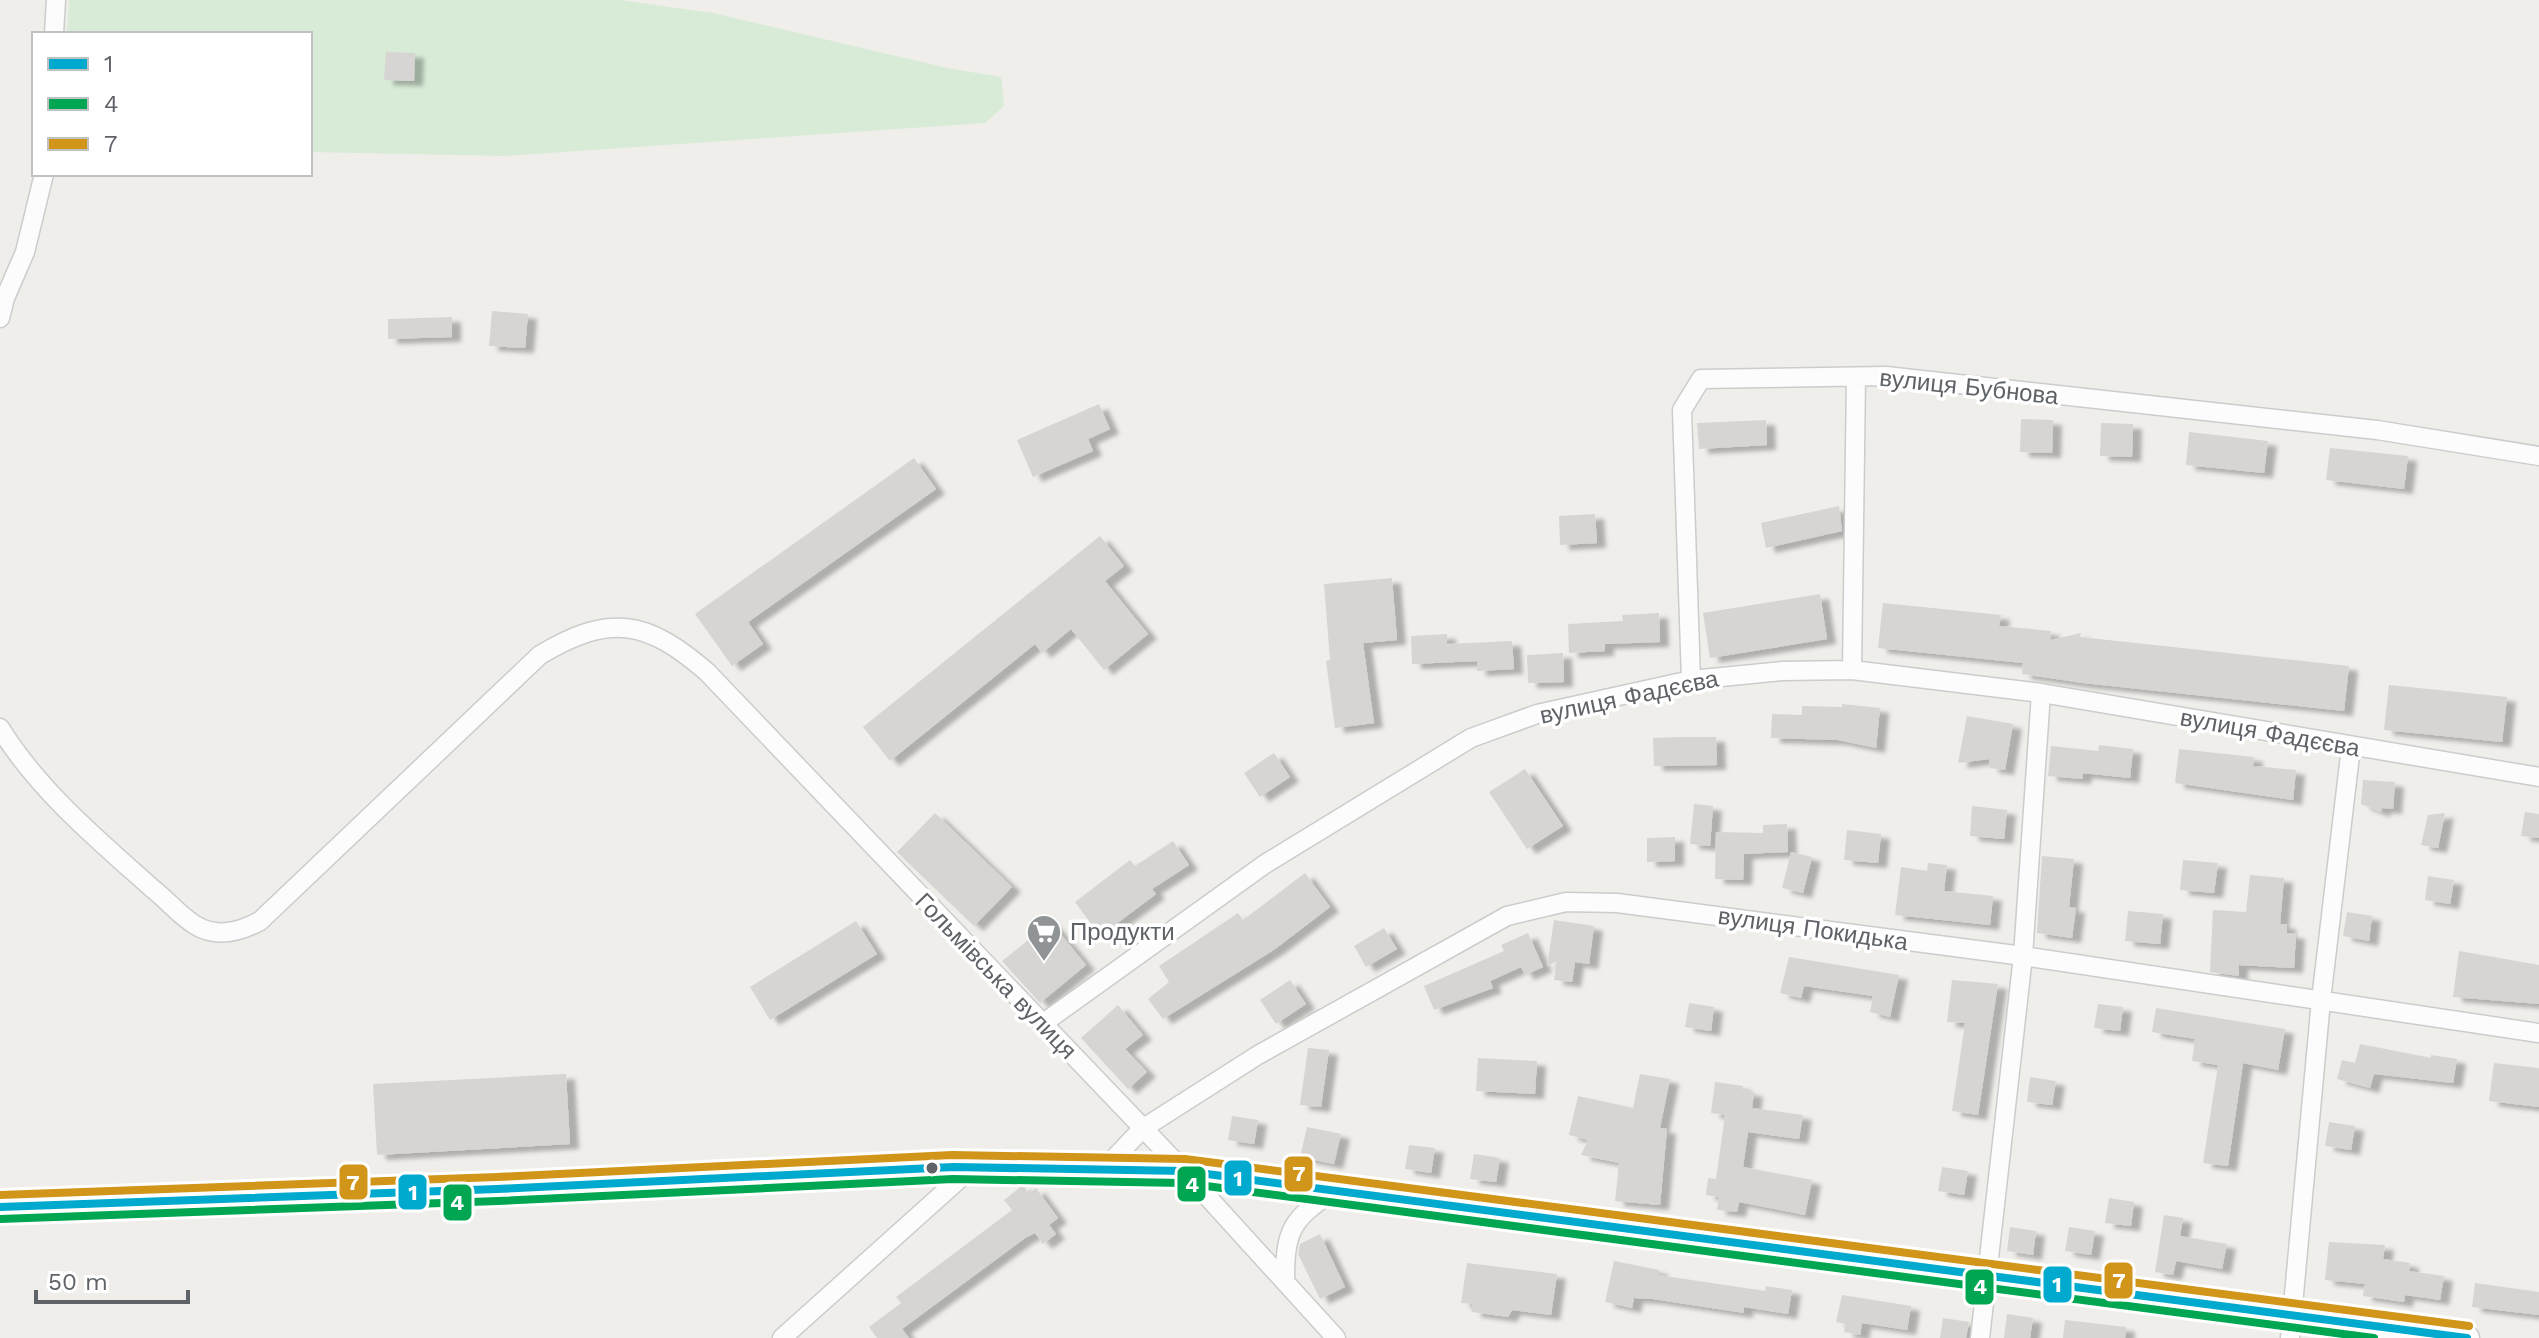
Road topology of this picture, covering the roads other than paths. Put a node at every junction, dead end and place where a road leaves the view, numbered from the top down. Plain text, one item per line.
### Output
1 (56, 0) edge
2 (54, 32) edge
3 (44, 176) edge
4 (0, 318) edge
5 (1856, 377) junction
6 (2539, 456) edge
7 (1852, 670) junction
8 (1691, 680) junction
9 (2041, 693) junction
10 (0, 728) edge
11 (2351, 747) junction
12 (2539, 777) edge
13 (2023, 956) junction
14 (2321, 1000) junction
15 (1042, 1024) junction
16 (2539, 1033) edge
17 (1142, 1129) junction
18 (976, 1164) junction
19 (1107, 1166) junction
20 (1184, 1171) junction
21 (1335, 1190) junction
22 (6, 1207) edge
23 (1986, 1277) junction
24 (1285, 1280) junction
25 (2291, 1327) edge
26 (792, 1334) edge
27 (1336, 1338) edge
28 (1980, 1338) edge
29 (2467, 1338) edge

1 - 2 street
3 - 4 street
5 - 6 street, вулиця Бубнова
5 - 7 street
5 - 8 street, вулиця Бубнова
7 - 8 street, вулиця Фадєєва
7 - 9 street, вулиця Фадєєва
8 - 15 street, вулиця Фадєєва
9 - 11 street, вулиця Фадєєва
9 - 13 street
10 - 15 street, Гольмівська вулиця
11 - 12 street, вулиця Фадєєва
11 - 14 street
13 - 14 street, вулиця Покидька
13 - 17 street, вулиця Покидька
13 - 23 street
14 - 16 street, вулиця Покидька
14 - 25 street
15 - 17 street, Гольмівська вулиця
17 - 19 street, вулиця Покидька
17 - 20 street, Гольмівська вулиця
18 - 19 main road
18 - 22 main road
18 - 26 street
19 - 20 main road
20 - 21 main road
20 - 24 street, Гольмівська вулиця
21 - 23 main road
21 - 24 street
23 - 25 main road
23 - 28 street
24 - 27 street, Гольмівська вулиця
25 - 29 main road

